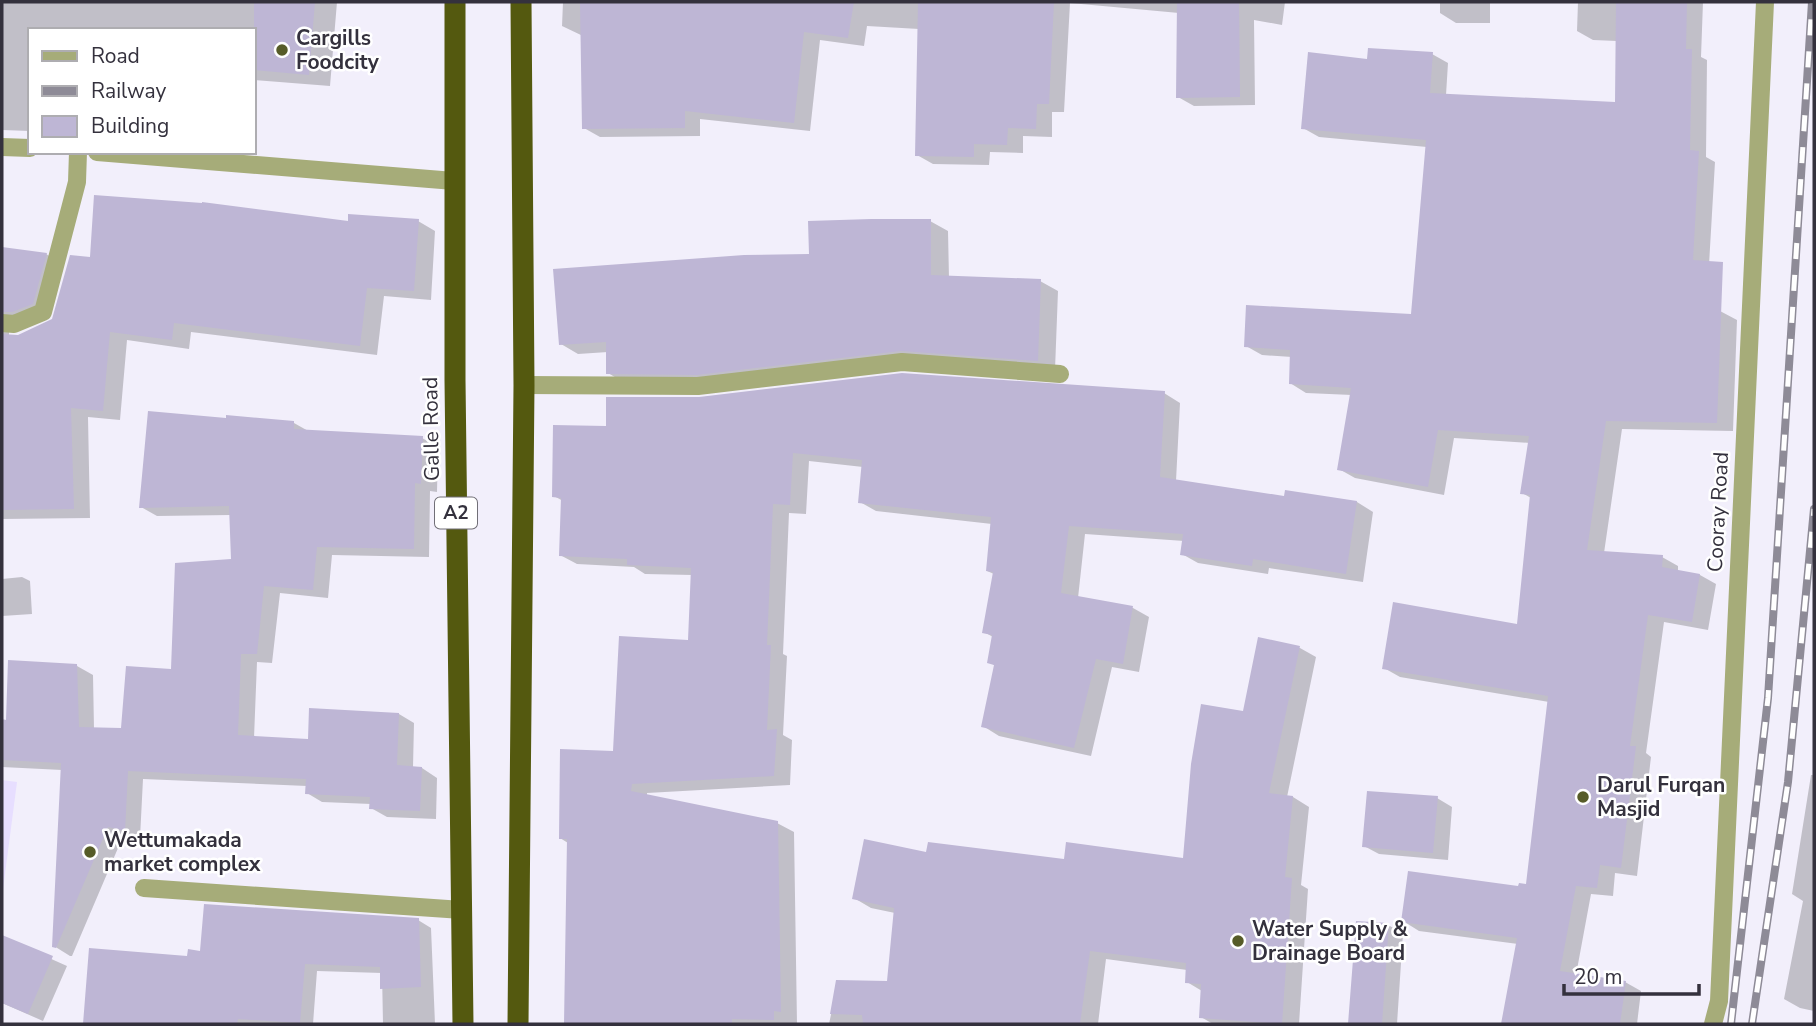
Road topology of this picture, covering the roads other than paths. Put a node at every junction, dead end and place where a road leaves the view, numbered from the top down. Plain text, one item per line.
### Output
1 (455, 2) edge
2 (521, 2) edge
3 (1765, 2) edge
4 (2, 147) edge
5 (28, 148) edge
6 (78, 154) edge
7 (122, 154) edge
8 (454, 181) junction
9 (2, 323) edge
10 (1060, 374) dead end
11 (524, 385) junction
12 (144, 888) dead end
13 (462, 909) junction
14 (463, 1024) edge
15 (518, 1024) edge
16 (1713, 1024) edge

1 - 8 highway, Galle Road / A2
2 - 11 highway
3 - 16 street, Cooray Road
4 - 5 street
6 - 9 street
7 - 8 street
8 - 13 highway, Galle Road / A2
10 - 11 street
11 - 15 highway
12 - 13 street
13 - 14 highway, Galle Road / A2

